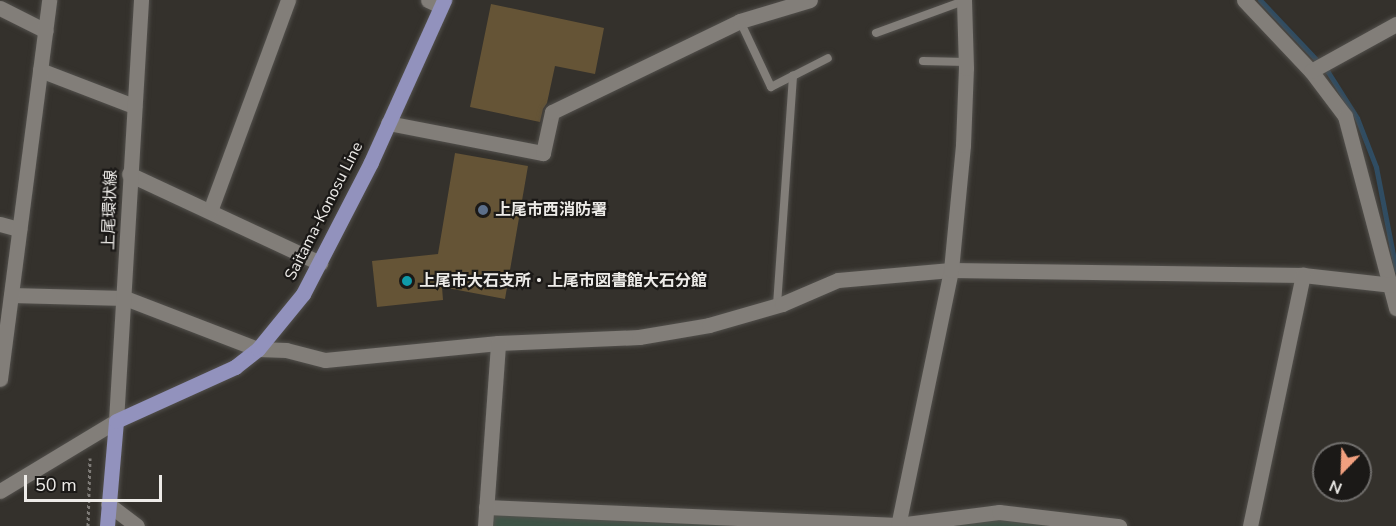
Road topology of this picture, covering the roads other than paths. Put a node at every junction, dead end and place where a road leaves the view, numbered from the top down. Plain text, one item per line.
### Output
1 (49, 0) edge
2 (141, 0) edge
3 (288, 0) edge
4 (810, 0) edge
5 (964, 0) edge
6 (1244, 0) edge
7 (438, 2) edge
8 (0, 8) edge
9 (740, 21) junction
10 (1396, 24) edge
11 (46, 31) junction
12 (876, 33) dead end
13 (828, 58) dead end
14 (923, 61) dead end
15 (966, 62) junction
16 (40, 70) junction
17 (1311, 71) junction
18 (793, 76) junction
19 (134, 106) junction
20 (388, 123) junction
21 (129, 174) junction
22 (210, 212) junction
23 (0, 224) edge
24 (19, 229) junction
25 (320, 263) junction
26 (951, 270) junction
27 (7, 275) edge
28 (1303, 275) junction
29 (1392, 285) junction
30 (11, 295) junction
31 (125, 298) junction
32 (777, 305) junction
33 (1396, 308) edge
34 (498, 343) junction
35 (258, 349) junction
36 (1, 359) edge
37 (0, 379) edge
38 (116, 421) junction
39 (0, 491) edge
40 (108, 504) junction
41 (486, 507) junction
42 (898, 525) edge
43 (107, 526) edge
44 (137, 526) edge
45 (485, 526) edge
46 (1119, 526) edge
47 (1250, 526) edge

1 - 11 street
2 - 19 street, 上尾環状線
3 - 22 street
4 - 9 street
5 - 12 lane
5 - 15 street
6 - 17 street
7 - 20 main road, Saitama-Konosu Line
8 - 11 street
9 - 18 lane
9 - 20 street
10 - 17 street
11 - 16 street
13 - 18 lane
14 - 15 lane
15 - 26 street
16 - 19 street
16 - 24 street
17 - 29 street
18 - 32 lane
19 - 21 street, 上尾環状線
20 - 25 main road, Saitama-Konosu Line
21 - 22 street
21 - 31 street, 上尾環状線
22 - 25 street
23 - 24 street
24 - 27 street
25 - 35 main road, Saitama-Konosu Line
26 - 28 street
26 - 32 street
26 - 42 street
27 - 30 street
28 - 29 street
28 - 47 street
29 - 33 street
30 - 31 street
30 - 36 street
31 - 35 street
31 - 38 street, 上尾環状線
32 - 34 street
34 - 35 street
34 - 41 street
35 - 38 main road, Saitama-Konosu Line
36 - 37 street
38 - 39 street
38 - 40 main road
40 - 43 main road
40 - 44 street
41 - 42 street
41 - 45 street
42 - 46 street

